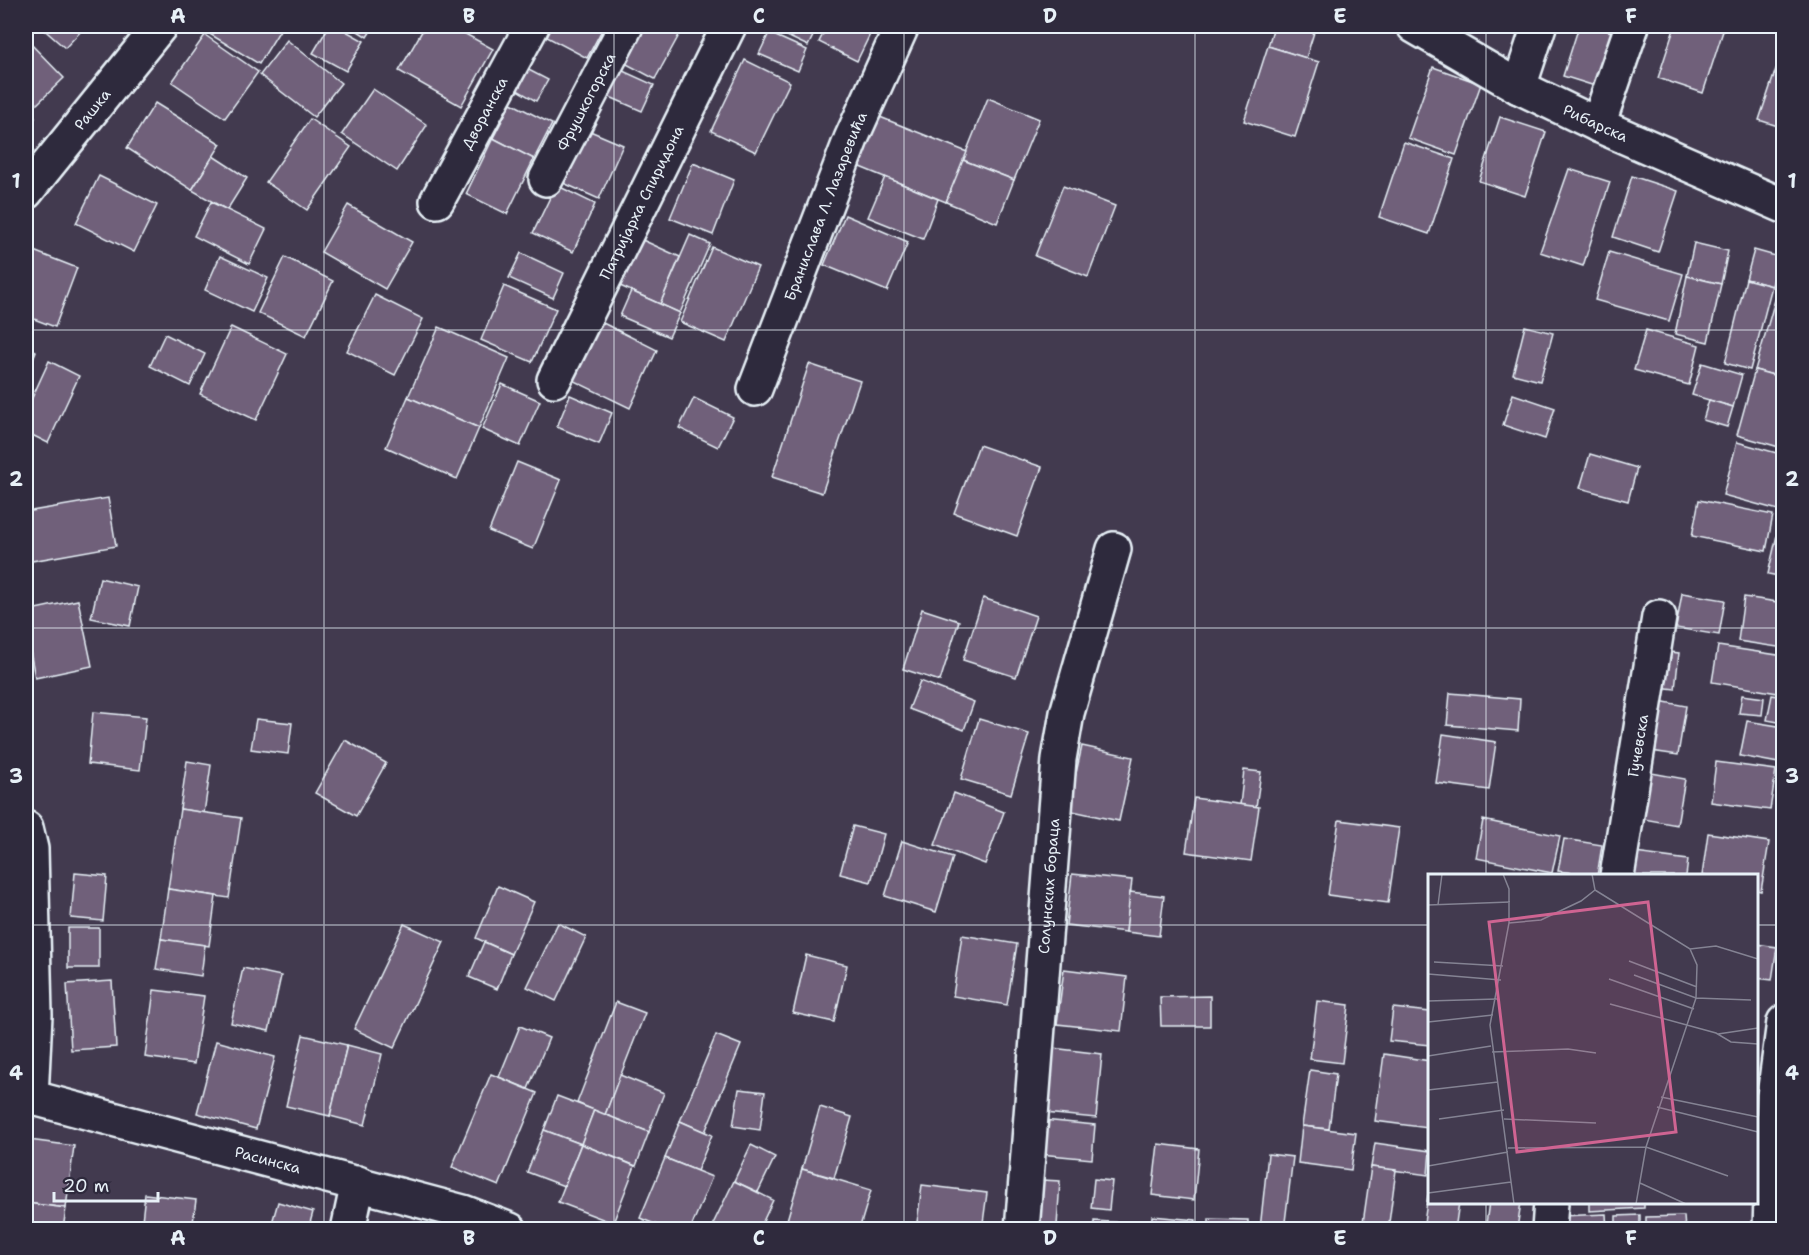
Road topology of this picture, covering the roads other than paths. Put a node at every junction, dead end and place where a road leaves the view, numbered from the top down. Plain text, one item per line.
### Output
1 (160, 26) edge
2 (532, 26) edge
3 (626, 26) edge
4 (729, 26) edge
5 (902, 26) edge
6 (1414, 26) edge
7 (1539, 26) edge
8 (1632, 26) edge
9 (1519, 87) junction
10 (1598, 125) junction
11 (546, 179) dead end
12 (26, 192) edge
13 (437, 201) dead end
14 (1784, 206) edge
15 (554, 380) dead end
16 (755, 389) dead end
17 (1114, 549) dead end
18 (1659, 617) dead end
19 (26, 828) edge
20 (1617, 874) edge
21 (1784, 1022) edge
22 (28, 1096) edge
23 (358, 1184) junction
24 (1551, 1204) edge
25 (460, 1221) edge
26 (348, 1230) edge
27 (510, 1230) edge
28 (1022, 1230) edge
29 (1549, 1230) edge
30 (1770, 1230) edge

1 - 12 street, Рашка
2 - 13 street, Дворанска
3 - 11 street, Фрушкогорска
4 - 15 street, Патријарха Спиридона
5 - 16 street, Бранислава Л. Лазаревића
6 - 9 street, Рибарска
7 - 9 street
8 - 10 street
9 - 10 street, Рибарска
10 - 14 street, Рибарска
17 - 28 street, Солунских бораца
18 - 20 street, Гучевска
19 - 22 street
21 - 30 street
22 - 23 street, Расинска
23 - 25 street, Расинска
23 - 26 street
24 - 29 street
25 - 27 street, Расинска

